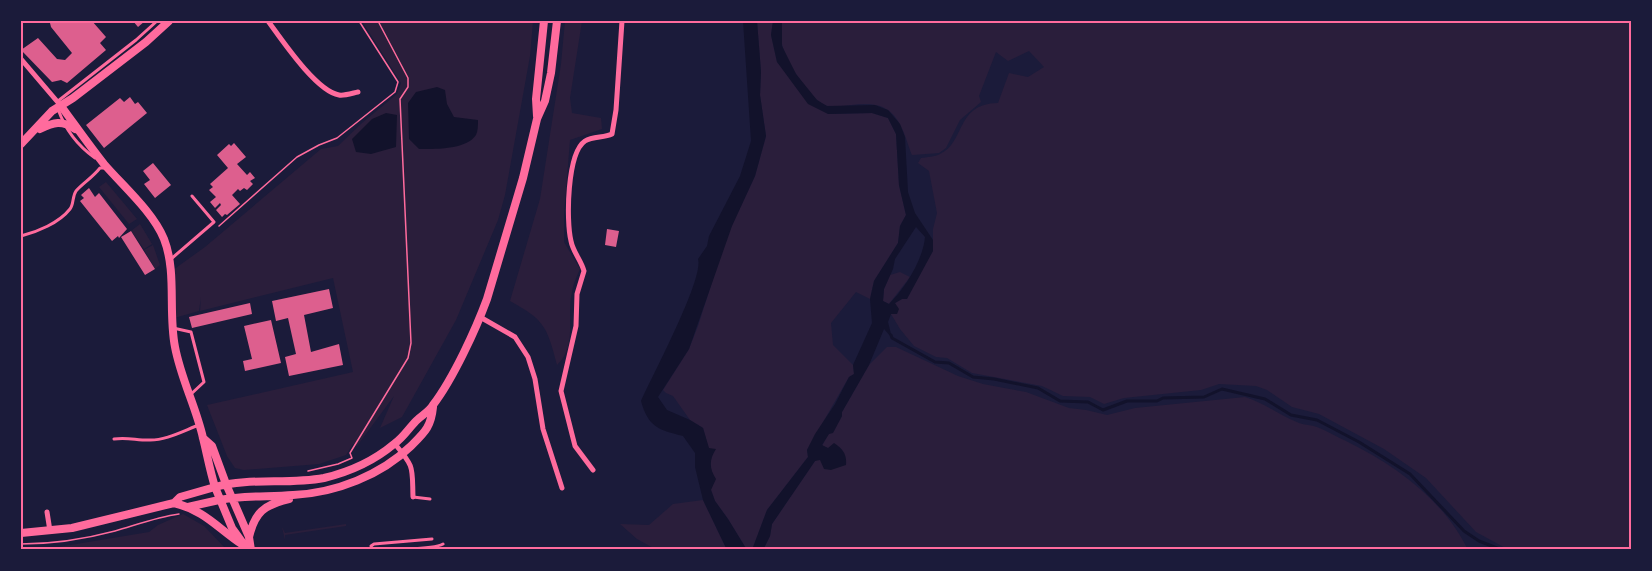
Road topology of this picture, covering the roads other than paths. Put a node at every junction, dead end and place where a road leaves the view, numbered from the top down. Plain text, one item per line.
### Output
1 (157, 21) edge
2 (170, 21) edge
3 (268, 21) edge
4 (544, 21) edge
5 (557, 21) edge
6 (622, 21) edge
7 (21, 59) edge
8 (358, 92) dead end
9 (58, 105) junction
10 (537, 119) junction
11 (64, 123) junction
12 (34, 132) junction
13 (81, 134) junction
14 (21, 144) edge
15 (106, 166) junction
16 (192, 196) dead end
17 (21, 236) edge
18 (170, 264) junction
19 (480, 317) junction
20 (173, 328) junction
21 (188, 396) junction
22 (433, 407) junction
23 (199, 425) junction
24 (203, 438) junction
25 (114, 439) dead end
26 (395, 444) junction
27 (403, 453) junction
28 (593, 470) dead end
29 (226, 484) junction
30 (215, 487) junction
31 (562, 489) dead end
32 (295, 495) junction
33 (232, 497) junction
34 (413, 497) joint
35 (430, 499) dead end
36 (219, 500) junction
37 (174, 503) junction
38 (188, 507) junction
39 (47, 512) dead end
40 (50, 531) junction
41 (21, 533) edge
42 (249, 537) junction
43 (432, 539) dead end
44 (443, 544) dead end
45 (248, 548) edge
46 (372, 550) edge
47 (390, 550) edge

1 - 9 lane
2 - 9 main road
3 - 8 street
4 - 10 main road
5 - 10 main road
6 - 28 street
7 - 9 street
9 - 11 lane
9 - 12 main road
9 - 13 main road
10 - 19 main road
11 - 12 main road
11 - 13 main road
11 - 15 lane
12 - 14 main road
13 - 15 main road
15 - 17 lane
15 - 18 main road
16 - 18 lane
18 - 20 main road
19 - 22 main road
19 - 31 street
20 - 21 main road
20 - 21 lane
21 - 23 main road
22 - 26 main road
22 - 27 main road
23 - 24 main road
23 - 25 lane
24 - 29 main road
24 - 30 main road
26 - 27 street
26 - 29 main road
27 - 32 main road
27 - 34 street
29 - 30 main road
29 - 33 main road
30 - 36 main road
30 - 37 main road
32 - 33 main road
32 - 42 main road
33 - 36 main road
33 - 42 main road
34 - 35 lane
36 - 38 main road
36 - 45 main road
37 - 38 main road
37 - 40 main road
38 - 45 main road
39 - 40 street
40 - 41 main road
42 - 45 main road
43 - 46 lane
44 - 47 lane

